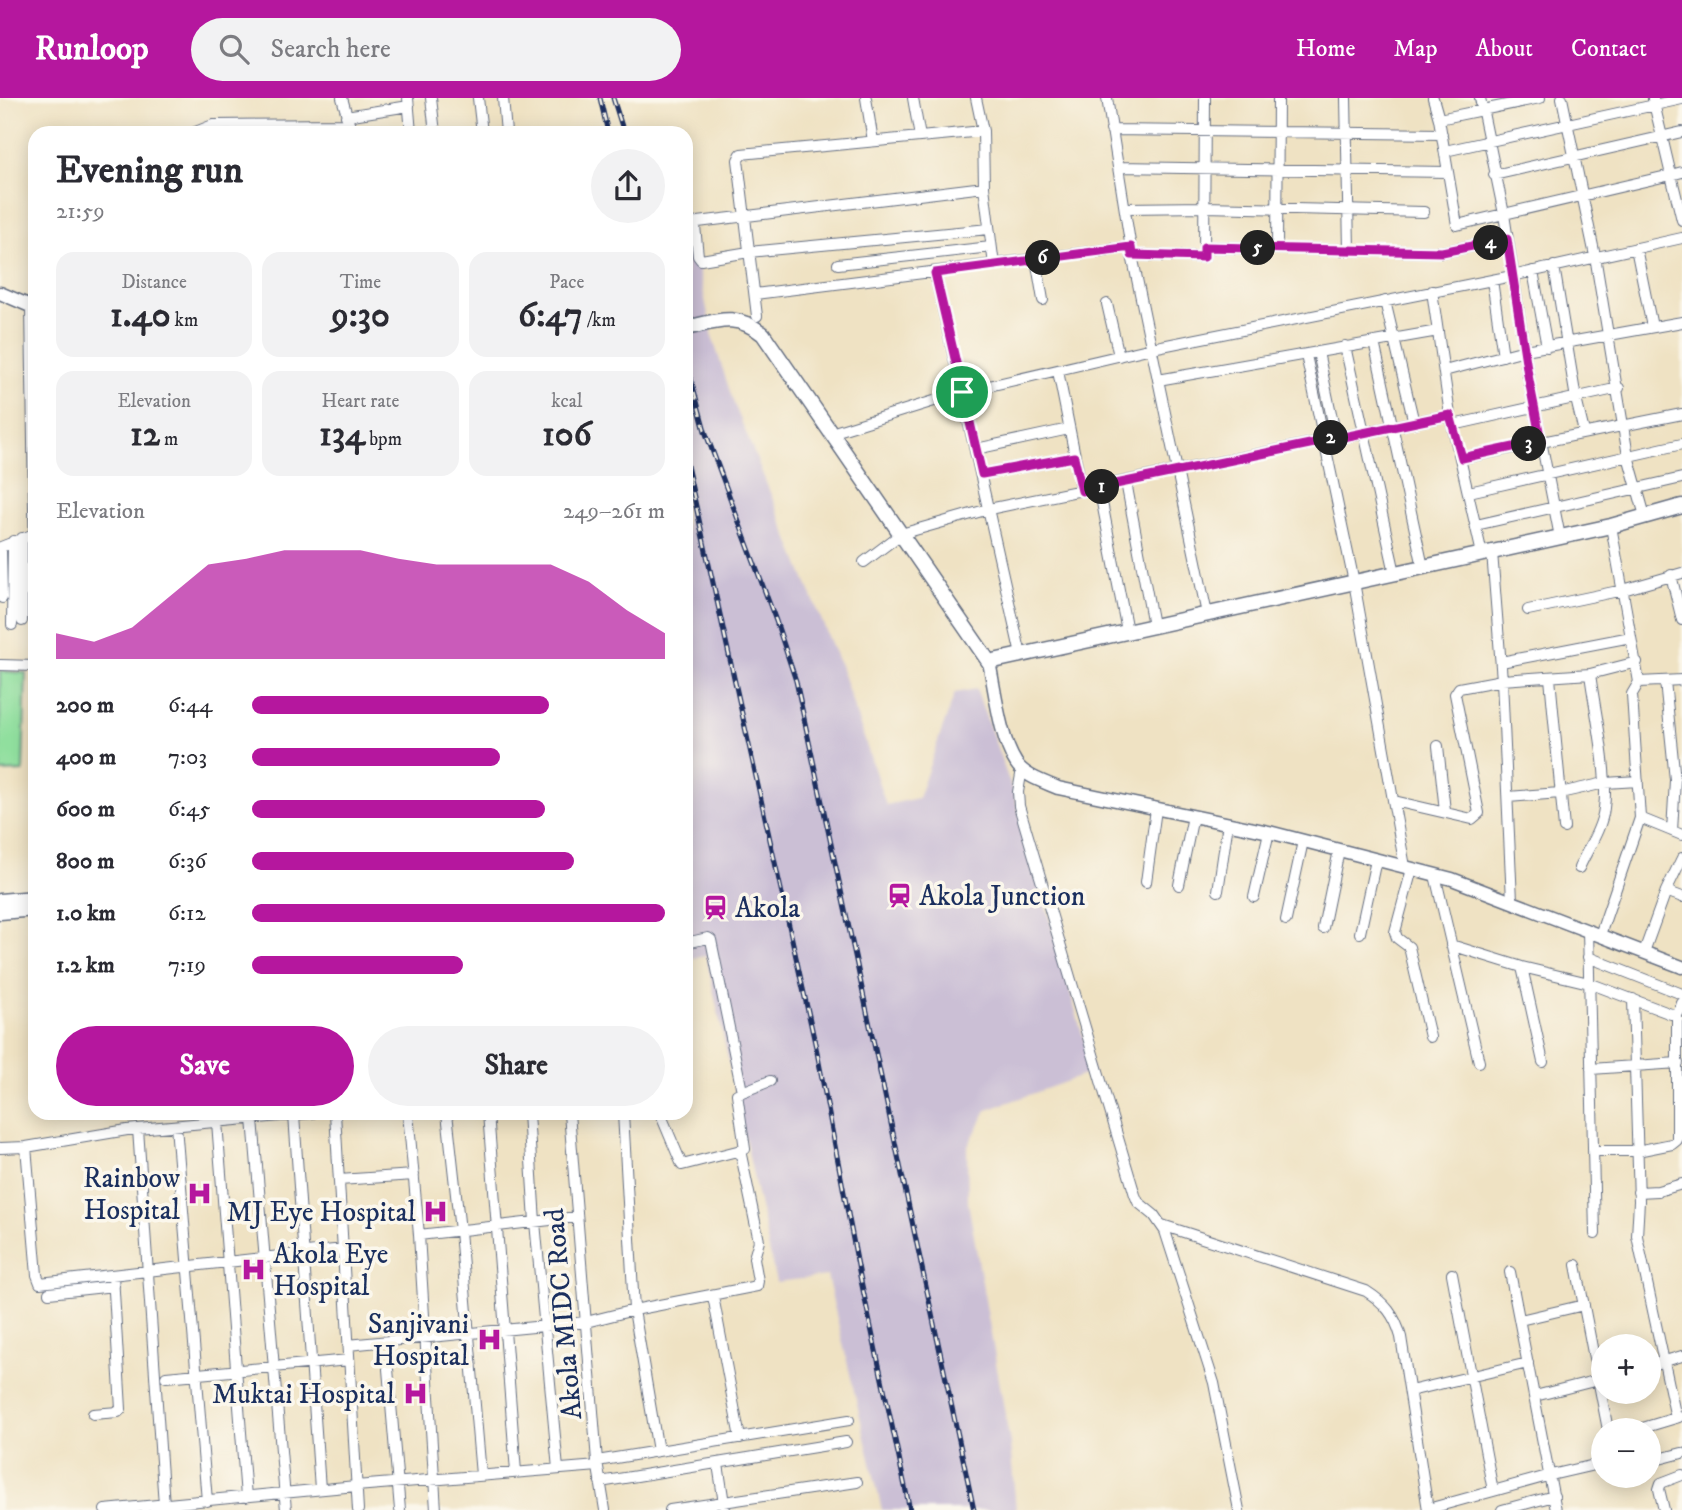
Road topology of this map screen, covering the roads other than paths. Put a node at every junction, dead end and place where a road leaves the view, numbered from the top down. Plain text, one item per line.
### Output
1 (342, 98) edge
2 (431, 98) edge
3 (478, 98) edge
4 (503, 98) edge
5 (866, 98) edge
6 (913, 98) edge
7 (976, 98) edge
8 (1107, 98) edge
9 (1205, 98) edge
10 (1279, 98) edge
11 (1346, 98) edge
12 (1433, 98) edge
13 (1480, 98) edge
14 (1540, 98) edge
15 (1562, 98) edge
16 (1682, 99) edge
17 (1654, 101) edge
18 (409, 102) edge
19 (1483, 111) junction
20 (1439, 119) junction
21 (1567, 123) junction
22 (349, 124) edge
23 (210, 126) edge
24 (232, 126) edge
25 (325, 126) edge
26 (411, 126) edge
27 (434, 126) edge
28 (481, 126) edge
29 (505, 126) edge
30 (1111, 130) junction
31 (983, 131) junction
32 (1206, 132) junction
33 (1278, 132) junction
34 (1682, 132) edge
35 (1347, 133) junction
36 (1442, 134) junction
37 (1661, 136) junction
38 (920, 137) junction
39 (873, 141) junction
40 (1488, 141) junction
41 (1445, 151) junction
42 (1575, 155) junction
43 (1118, 167) junction
44 (1205, 169) junction
45 (1279, 170) junction
46 (1348, 171) junction
47 (1448, 172) junction
48 (1682, 172) edge
49 (1494, 175) junction
50 (1671, 175) junction
51 (984, 187) junction
52 (1583, 197) junction
53 (1205, 207) junction
54 (1125, 208) junction
55 (1279, 209) junction
56 (1350, 212) junction
57 (1424, 212) dead end
58 (1504, 214) junction
59 (744, 215) junction
60 (1682, 220) edge
61 (989, 229) junction
62 (1682, 238) edge
63 (1507, 239) junction
64 (991, 247) junction
65 (1204, 247) junction
66 (1636, 248) junction
67 (1277, 249) junction
68 (1349, 250) junction
69 (1131, 251) junction
70 (749, 252) junction
71 (1595, 256) junction
72 (1036, 259) junction
73 (838, 264) dead end
74 (994, 265) junction
75 (1554, 266) junction
76 (1533, 271) junction
77 (935, 273) junction
78 (1512, 276) junction
79 (1492, 280) junction
80 (1432, 290) junction
81 (0, 293) edge
82 (755, 294) junction
83 (1043, 300) dead end
84 (1385, 301) junction
85 (1107, 304) dead end
86 (28, 305) edge
87 (757, 316) dead end
88 (1682, 322) edge
89 (693, 326) edge
90 (1652, 327) junction
91 (1438, 331) junction
92 (1608, 335) junction
93 (1394, 339) junction
94 (1374, 342) junction
95 (1567, 342) junction
96 (1345, 346) junction
97 (1547, 347) junction
98 (1152, 348) junction
99 (1525, 350) junction
100 (1318, 352) junction
101 (1306, 355) junction
102 (1119, 356) junction
103 (1503, 356) junction
104 (1058, 371) junction
105 (1444, 371) junction
106 (1158, 380) junction
107 (1619, 388) junction
108 (962, 392) junction
109 (1576, 399) junction
110 (1534, 407) junction
111 (1682, 414) edge
112 (1451, 420) junction
113 (1414, 423) junction
114 (1624, 424) junction
115 (1394, 427) junction
116 (1069, 429) junction
117 (829, 430) junction
118 (1584, 432) junction
119 (1364, 433) junction
120 (1336, 437) junction
121 (1325, 440) junction
122 (1541, 441) junction
123 (1682, 444) edge
124 (976, 449) junction
125 (1629, 456) junction
126 (1074, 457) junction
127 (1462, 458) junction
128 (1176, 472) junction
129 (982, 474) junction
130 (1548, 474) junction
131 (1682, 478) edge
132 (1126, 482) junction
133 (1099, 487) junction
134 (1637, 489) junction
135 (1082, 491) junction
136 (1469, 492) junction
137 (1682, 506) edge
138 (1554, 507) junction
139 (989, 509) junction
140 (1645, 516) junction
141 (1476, 525) junction
142 (1611, 526) junction
143 (901, 534) junction
144 (28, 536) edge
145 (1560, 537) junction
146 (18, 540) junction
147 (1487, 553) junction
148 (864, 562) dead end
149 (1423, 567) junction
150 (1395, 573) junction
151 (1677, 574) edge
152 (1354, 582) junction
153 (1623, 590) junction
154 (2, 598) dead end
155 (1528, 610) dead end
156 (1207, 614) junction
157 (1682, 620) edge
158 (17, 623) dead end
159 (1153, 625) junction
160 (1127, 631) junction
161 (1631, 637) junction
162 (1021, 655) junction
163 (989, 662) junction
164 (1501, 662) junction
165 (1637, 662) junction
166 (0, 665) edge
167 (28, 666) edge
168 (1590, 674) junction
169 (1550, 678) junction
170 (1502, 680) junction
171 (1682, 680) edge
172 (1665, 681) junction
173 (1639, 682) junction
174 (1438, 746) dead end
175 (1022, 769) junction
176 (1638, 781) junction
177 (1605, 783) junction
178 (1560, 793) junction
179 (1507, 797) junction
180 (1394, 801) junction
181 (1156, 809) junction
182 (1445, 811) junction
183 (1193, 816) junction
184 (1640, 818) junction
185 (1228, 823) junction
186 (1564, 828) dead end
187 (1269, 832) junction
188 (1677, 833) edge
189 (1303, 841) junction
190 (1339, 850) junction
191 (1682, 858) edge
192 (1376, 860) junction
193 (1408, 868) junction
194 (1579, 868) dead end
195 (1435, 874) junction
196 (1146, 882) dead end
197 (1179, 886) dead end
198 (1218, 891) dead end
199 (1666, 891) junction
200 (1254, 897) dead end
201 (1682, 897) edge
202 (28, 899) edge
203 (0, 901) edge
204 (1512, 901) junction
205 (28, 910) edge
206 (0, 912) edge
207 (1286, 920) dead end
208 (1323, 928) dead end
209 (1588, 930) junction
210 (1360, 933) dead end
211 (1601, 935) junction
212 (693, 941) edge
213 (1451, 945) junction
214 (1644, 952) junction
215 (1588, 957) junction
216 (1522, 967) junction
217 (1682, 967) edge
218 (1589, 983) junction
219 (1682, 994) edge
220 (1633, 999) junction
221 (1682, 1003) edge
222 (1678, 1015) edge
223 (1430, 1037) dead end
224 (1479, 1062) dead end
225 (1543, 1062) dead end
226 (1678, 1063) junction
227 (1635, 1067) junction
228 (1591, 1069) junction
229 (769, 1081) dead end
230 (742, 1091) junction
231 (1680, 1092) edge
232 (241, 1120) edge
233 (253, 1120) edge
234 (294, 1120) edge
235 (335, 1120) edge
236 (409, 1120) edge
237 (448, 1120) edge
238 (489, 1120) edge
239 (528, 1120) edge
240 (570, 1120) edge
241 (623, 1120) edge
242 (663, 1120) edge
243 (218, 1122) junction
244 (176, 1126) junction
245 (138, 1129) junction
246 (1680, 1137) edge
247 (26, 1146) junction
248 (0, 1148) edge
249 (740, 1150) junction
250 (1593, 1151) junction
251 (1637, 1151) junction
252 (414, 1175) junction
253 (339, 1180) junction
254 (1682, 1184) edge
255 (1638, 1192) junction
256 (578, 1217) junction
257 (535, 1222) junction
258 (1162, 1225) junction
259 (498, 1227) junction
260 (460, 1231) junction
261 (1595, 1234) dead end
262 (419, 1235) junction
263 (343, 1249) junction
264 (304, 1254) junction
265 (264, 1258) junction
266 (228, 1262) junction
267 (1576, 1265) dead end
268 (188, 1266) junction
269 (148, 1270) junction
270 (1510, 1272) dead end
271 (1452, 1274) dead end
272 (113, 1275) junction
273 (114, 1286) junction
274 (49, 1293) dead end
275 (713, 1296) junction
276 (1584, 1305) junction
277 (634, 1310) junction
278 (1520, 1320) junction
279 (586, 1322) junction
280 (545, 1326) junction
281 (506, 1330) junction
282 (469, 1333) junction
283 (1591, 1335) edge
284 (425, 1338) junction
285 (348, 1345) junction
286 (1682, 1356) edge
287 (349, 1360) junction
288 (1662, 1362) junction
289 (311, 1363) junction
290 (1528, 1363) junction
291 (273, 1367) junction
292 (388, 1369) dead end
293 (236, 1371) junction
294 (197, 1375) junction
295 (1470, 1376) junction
296 (166, 1377) dead end
297 (1591, 1382) edge
298 (1410, 1391) junction
299 (1535, 1396) junction
300 (93, 1414) dead end
301 (1679, 1417) edge
302 (849, 1420) dead end
303 (1661, 1422) edge
304 (740, 1438) junction
305 (846, 1442) dead end
306 (658, 1451) junction
307 (1682, 1453) edge
308 (1661, 1459) edge
309 (598, 1463) junction
310 (718, 1464) junction
311 (1591, 1466) edge
312 (558, 1469) junction
313 (516, 1472) junction
314 (481, 1475) junction
315 (1551, 1475) junction
316 (1682, 1475) edge
317 (434, 1479) junction
318 (398, 1482) junction
319 (600, 1482) junction
320 (858, 1482) dead end
321 (356, 1486) junction
322 (320, 1489) junction
323 (1493, 1491) junction
324 (284, 1493) junction
325 (1554, 1496) junction
326 (246, 1497) junction
327 (207, 1501) junction
328 (724, 1506) edge
329 (158, 1507) edge
330 (1428, 1509) edge
331 (105, 1510) edge
332 (286, 1510) edge
333 (358, 1510) edge
334 (400, 1510) edge
335 (436, 1510) edge
336 (605, 1510) edge
337 (670, 1510) edge
338 (1240, 1510) edge
339 (1502, 1510) edge
340 (1556, 1510) edge
341 (1664, 1510) edge

1 - 22 street
2 - 27 street
3 - 28 street
4 - 29 street
5 - 39 street
6 - 38 street
7 - 31 street
8 - 30 street
9 - 32 street
10 - 33 street
11 - 35 street
12 - 20 street
13 - 19 street
14 - 19 street
15 - 21 street
16 - 17 street
17 - 21 street
17 - 37 street
18 - 22 street
18 - 26 street
19 - 20 street
19 - 40 street
20 - 36 street
21 - 40 street
21 - 42 street
22 - 25 street
23 - 24 street
30 - 32 street
30 - 43 street
31 - 38 street
31 - 51 street
32 - 33 street
32 - 44 street
33 - 35 street
33 - 45 street
34 - 37 street
35 - 36 street
35 - 46 street
36 - 41 street
37 - 42 street
37 - 50 street
38 - 39 street
39 - 59 street
40 - 41 street
40 - 49 street
41 - 47 street
42 - 49 street
42 - 52 street
43 - 44 street
43 - 54 street
44 - 45 street
44 - 53 street
45 - 46 street
45 - 55 street
46 - 47 street
46 - 56 street
47 - 58 street
48 - 50 street
49 - 58 street
50 - 52 street
50 - 60 street
51 - 59 street
51 - 61 street
52 - 58 street
52 - 71 street
53 - 54 street
53 - 55 street
53 - 65 street
54 - 69 street
55 - 56 street
55 - 67 street
56 - 57 street
56 - 68 street
58 - 63 street
59 - 70 street
59 - 70 street
61 - 64 street
61 - 70 street
62 - 66 street
63 - 68 street
63 - 78 street
64 - 73 street
64 - 74 street
65 - 67 street
65 - 69 street
66 - 71 street
66 - 90 street
67 - 68 street
69 - 72 street
69 - 98 street
70 - 82 street
71 - 75 street
71 - 92 street
72 - 74 street
72 - 83 street
74 - 77 street
75 - 76 street
75 - 95 street
76 - 78 street
76 - 97 street
77 - 82 street
77 - 108 street
78 - 79 street
78 - 99 street
79 - 80 street
79 - 103 street
80 - 84 street
80 - 91 street
81 - 86 main road
82 - 87 street
84 - 93 street
84 - 98 street
85 - 102 street
88 - 90 street
89 - 117 highway
90 - 92 street
91 - 93 street
91 - 105 street
92 - 95 street
92 - 107 street
93 - 94 street
93 - 113 street
94 - 96 street
94 - 115 street
95 - 97 street
95 - 109 street
96 - 100 street
96 - 119 street
97 - 99 street
98 - 102 street
98 - 106 street
99 - 103 street
99 - 110 street
100 - 101 street
100 - 120 street
101 - 106 street
101 - 121 street
102 - 104 street
103 - 105 street
104 - 108 street
104 - 116 street
105 - 112 street
106 - 128 street
107 - 109 street
107 - 114 street
108 - 117 street
108 - 124 street
109 - 110 street
109 - 118 street
110 - 112 street
110 - 122 street
111 - 114 street
112 - 113 street
112 - 127 street
113 - 115 street
114 - 118 street
114 - 125 street
115 - 119 street
115 - 149 street
116 - 124 street
116 - 126 street
117 - 143 highway
118 - 122 street
119 - 120 street
119 - 150 street
120 - 121 street
121 - 128 street
121 - 152 street
122 - 127 street
122 - 130 street
123 - 125 street
124 - 129 street
125 - 130 street
125 - 134 street
126 - 129 street
126 - 135 street
127 - 136 street
128 - 132 street
128 - 156 street
129 - 139 street
130 - 136 street
130 - 138 street
131 - 134 street
132 - 133 street
132 - 159 street
133 - 135 street
133 - 160 street
134 - 138 street
134 - 140 street
135 - 139 street
136 - 141 street
137 - 140 highway
138 - 141 street
138 - 145 street
139 - 143 street
139 - 162 street
140 - 142 highway
141 - 147 street
142 - 145 highway
142 - 153 street
143 - 148 street
143 - 163 highway
144 - 146 street
145 - 147 highway
146 - 154 street
146 - 158 street
147 - 149 highway
147 - 164 street
149 - 150 highway
150 - 152 highway
151 - 153 street
151 - 157 street
152 - 156 highway
152 - 180 street
153 - 155 street
153 - 161 street
156 - 159 highway
159 - 160 highway
160 - 162 highway
161 - 164 street
161 - 165 street
162 - 163 highway
163 - 175 main road
164 - 170 street
165 - 168 street
165 - 173 street
166 - 167 street
168 - 169 street
168 - 177 street
169 - 170 street
169 - 178 street
170 - 179 street
170 - 182 street
171 - 172 street
172 - 173 street
172 - 188 street
173 - 176 street
174 - 182 street
175 - 181 main road
175 - 258 street
176 - 177 street
176 - 184 street
177 - 178 street
177 - 194 street
178 - 179 street
178 - 186 street
179 - 204 street
180 - 182 street
180 - 193 street
181 - 183 main road
181 - 196 street
183 - 185 main road
183 - 197 street
184 - 188 street
184 - 211 street
185 - 187 main road
185 - 198 street
187 - 189 main road
187 - 200 street
189 - 190 main road
189 - 207 street
190 - 192 main road
190 - 208 street
191 - 199 street
192 - 193 main road
192 - 210 street
193 - 195 main road
193 - 223 street
195 - 204 main road
195 - 213 street
199 - 201 street
199 - 214 street
202 - 203 highway
204 - 209 main road
205 - 206 highway
209 - 211 main road
209 - 215 street
211 - 214 main road
212 - 230 street
213 - 216 street
213 - 224 street
214 - 217 main road
215 - 218 street
215 - 219 street
216 - 218 street
216 - 225 street
218 - 220 street
218 - 228 street
220 - 222 street
220 - 227 street
221 - 222 street
222 - 226 street
226 - 227 street
226 - 231 street
227 - 228 street
227 - 251 street
228 - 250 street
229 - 230 street
230 - 249 street
231 - 246 street
232 - 243 street
233 - 265 street
234 - 264 street
235 - 253 street
236 - 252 street
237 - 260 street
238 - 259 street
239 - 257 street
240 - 256 street, Akola MIDC Road
241 - 277 street
242 - 249 street
243 - 244 street
243 - 266 street
244 - 245 street
244 - 268 street
245 - 247 street
245 - 269 street
246 - 251 street
247 - 248 street
247 - 272 street
249 - 275 street
250 - 251 street
250 - 261 street
251 - 255 street
252 - 253 street
252 - 262 street
253 - 263 street
254 - 255 street
255 - 288 street
256 - 257 street
256 - 279 street, Akola MIDC Road
257 - 259 street
257 - 280 street
258 - 298 street
258 - 338 street
259 - 260 street
259 - 281 street
260 - 262 street
260 - 282 street
262 - 284 street
263 - 264 street
263 - 285 street
264 - 265 street
264 - 289 street
265 - 266 street
265 - 291 street
266 - 268 street
266 - 293 street
267 - 276 street
268 - 269 street
268 - 294 street
269 - 272 street
269 - 329 street
270 - 278 street
271 - 295 street
272 - 273 street
273 - 274 street
273 - 300 street
275 - 277 street
275 - 304 street
276 - 278 street
276 - 283 street
277 - 279 street
277 - 306 street
278 - 290 street
279 - 280 street
279 - 309 street, Akola MIDC Road
280 - 281 street
280 - 312 street
281 - 282 street
281 - 313 street
282 - 284 street
282 - 314 street
284 - 285 street
284 - 317 street
285 - 287 street
286 - 288 street
287 - 289 street
287 - 321 street
288 - 301 street
289 - 291 street
289 - 322 street
290 - 295 street
290 - 299 street
291 - 293 street
291 - 324 street
292 - 318 street
293 - 294 street
293 - 326 street
294 - 296 street
294 - 327 street
295 - 298 street
295 - 323 street
297 - 299 street
298 - 330 street
299 - 315 street
301 - 303 street
302 - 304 street
304 - 306 street
305 - 310 street
306 - 309 street
307 - 308 street
309 - 312 street
309 - 319 street, Akola MIDC Road
310 - 319 street
310 - 328 street
311 - 315 street
312 - 313 street
313 - 314 street
314 - 317 street
315 - 323 street
315 - 325 street
316 - 341 street
317 - 318 street
317 - 335 street
318 - 321 street
318 - 334 street
319 - 336 street, Akola MIDC Road
320 - 328 street
321 - 322 street
321 - 333 street
322 - 324 street
323 - 330 street
324 - 326 street
324 - 332 street
325 - 339 street
325 - 340 street
326 - 327 street
327 - 329 street
328 - 337 street
329 - 331 street

